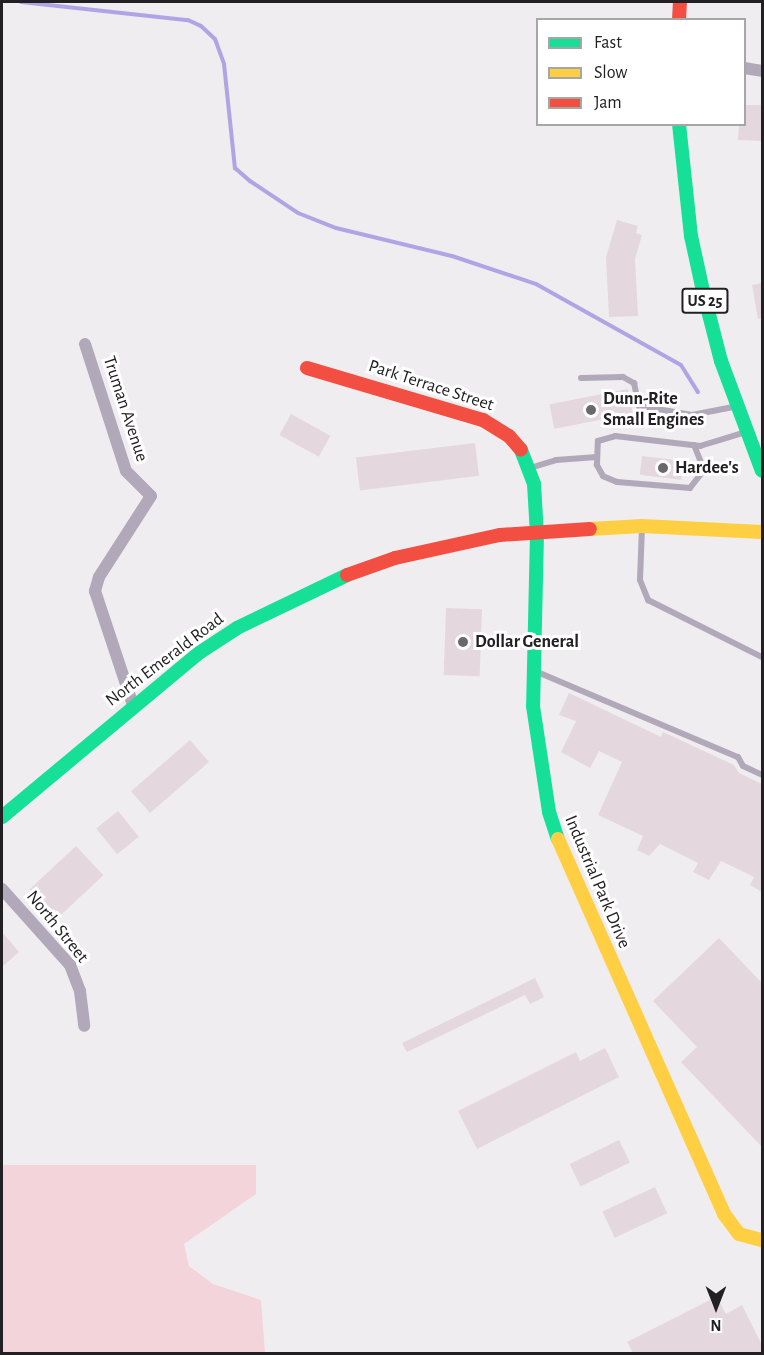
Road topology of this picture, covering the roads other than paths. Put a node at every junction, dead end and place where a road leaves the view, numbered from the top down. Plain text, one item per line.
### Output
1 (680, 2) edge
2 (679, 18) edge
3 (746, 68) edge
4 (762, 71) edge
5 (679, 126) edge
6 (85, 344) dead end
7 (307, 368) dead end
8 (581, 378) dead end
9 (737, 407) junction
10 (747, 432) junction
11 (694, 445) junction
12 (597, 457) junction
13 (530, 468) junction
14 (762, 471) edge
15 (642, 526) junction
16 (762, 532) edge
17 (537, 534) junction
18 (762, 657) edge
19 (532, 670) junction
20 (133, 705) junction
21 (762, 775) edge
22 (2, 818) edge
23 (2, 889) edge
24 (84, 1026) dead end
25 (762, 1240) edge

1 - 2 main road
3 - 4 street
5 - 9 main road, US 25
6 - 20 street, Truman Avenue
7 - 13 main road, Park Terrace Street
8 - 9 lane
9 - 10 main road, US 25
10 - 11 lane
10 - 14 main road, US 25
11 - 12 lane
11 - 12 lane
12 - 13 lane
13 - 17 main road, Park Terrace Street
15 - 16 main road, North Emerald Road
15 - 17 main road, North Emerald Road
15 - 18 lane
17 - 19 main road, Industrial Park Drive
17 - 20 main road, North Emerald Road
19 - 21 lane
19 - 25 main road, Industrial Park Drive
20 - 22 main road, North Emerald Road
23 - 24 street, North Street

